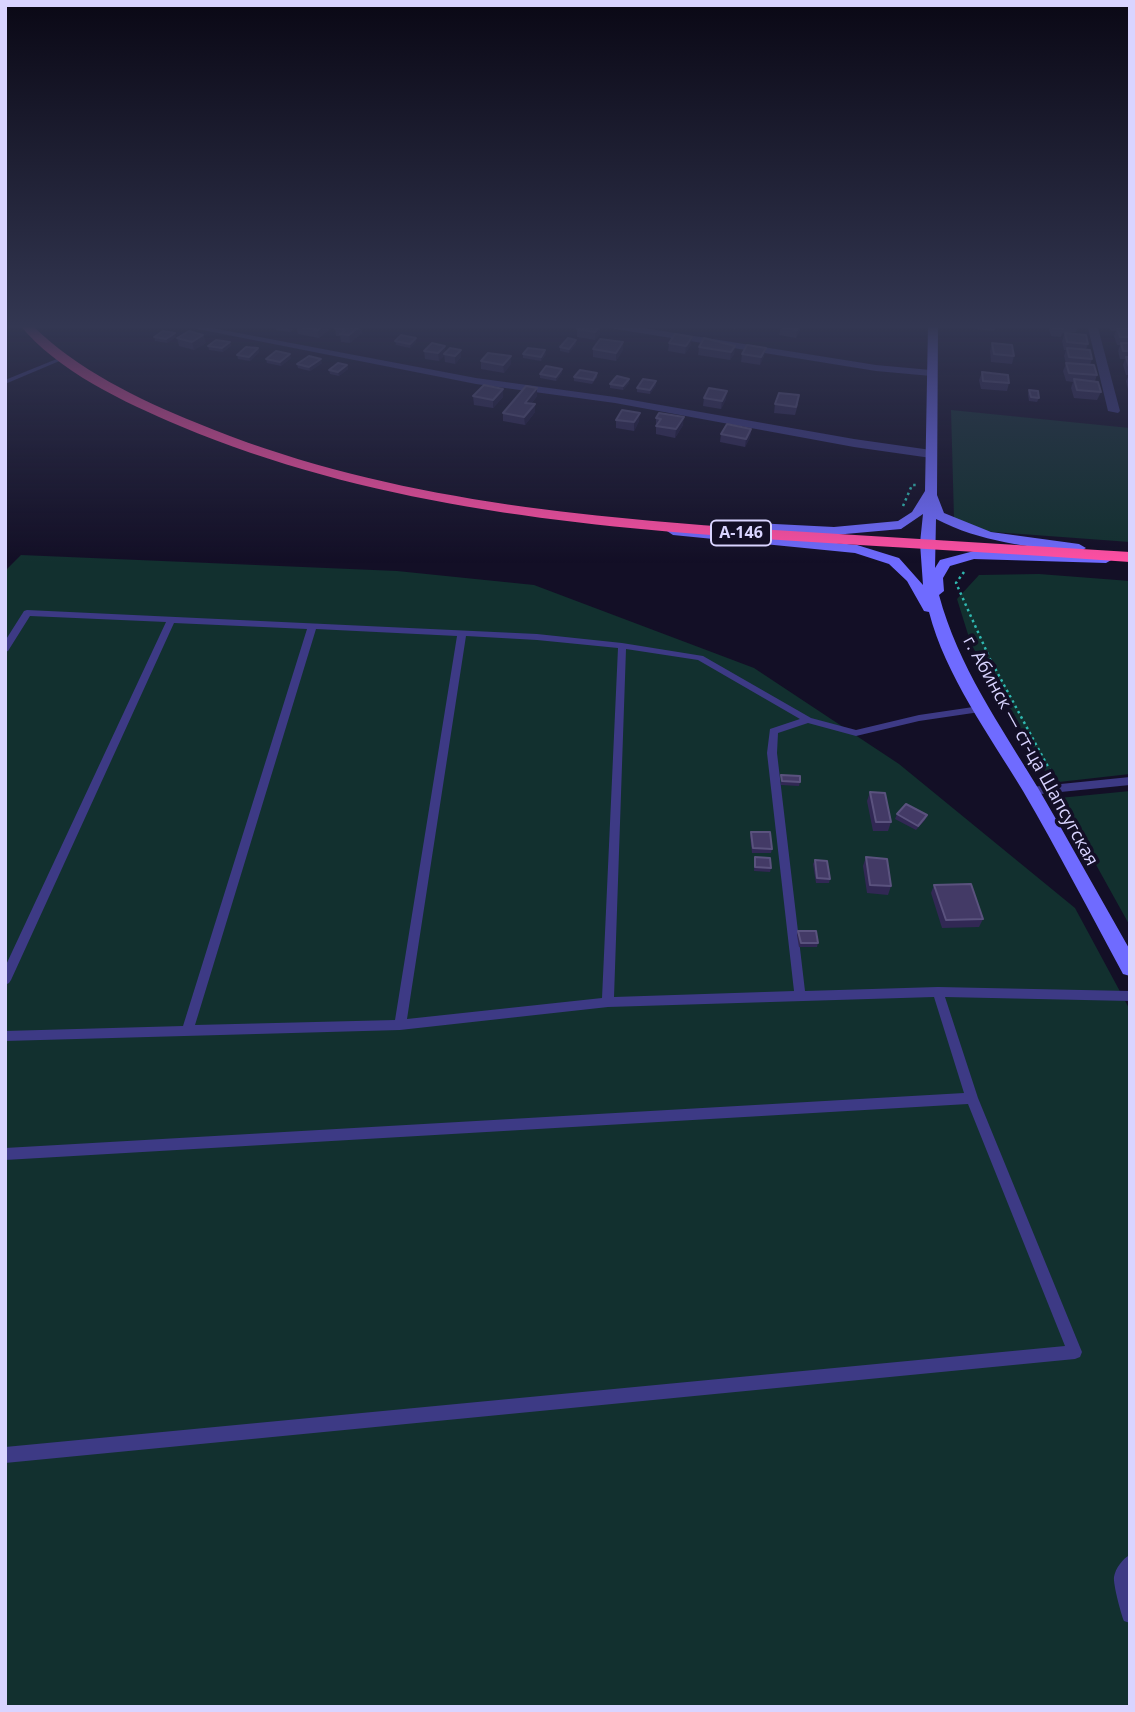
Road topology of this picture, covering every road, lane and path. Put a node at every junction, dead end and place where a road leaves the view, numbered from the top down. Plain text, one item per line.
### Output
1 (140, 404) edge
2 (637, 404) edge
3 (931, 404) edge
4 (1112, 404) edge
5 (1114, 411) dead end
6 (931, 454) junction
7 (931, 488) junction
8 (556, 517) junction
9 (927, 543) junction
10 (1130, 557) edge
11 (973, 567) dead end
12 (171, 620) junction
13 (312, 627) junction
14 (941, 630) junction
15 (461, 634) junction
16 (622, 646) junction
17 (5, 649) edge
18 (980, 709) junction
19 (808, 720) junction
20 (1130, 781) edge
21 (1058, 788) junction
22 (1031, 791) junction
23 (1078, 838) dead end
24 (1130, 968) edge
25 (5, 980) edge
26 (938, 992) junction
27 (800, 996) junction
28 (1130, 996) edge
29 (608, 1002) junction
30 (400, 1025) junction
31 (187, 1031) junction
32 (5, 1036) edge
33 (972, 1098) junction
34 (5, 1154) edge
35 (5, 1454) edge
36 (1130, 1563) edge
37 (1130, 1615) edge

1 - 8 highway, А-146
2 - 6 street
3 - 6 main road, г. Абинск — ст-ца Шапсугская
4 - 5 street
6 - 7 main road, г. Абинск — ст-ца Шапсугская
7 - 8 main road
7 - 9 main road, г. Абинск — ст-ца Шапсугская
7 - 10 main road
8 - 9 highway, А-146
8 - 14 main road
9 - 10 highway, А-146
9 - 14 main road, г. Абинск — ст-ца Шапсугская
10 - 14 main road
11 - 21 path
12 - 13 lane
12 - 17 lane
12 - 25 lane
13 - 15 lane
13 - 31 lane
14 - 18 main road, г. Абинск — ст-ца Шапсугская
15 - 16 lane
15 - 30 lane
16 - 19 lane
16 - 29 lane
18 - 19 lane
18 - 22 main road, г. Абинск — ст-ца Шапсугская
19 - 27 lane
20 - 21 lane
21 - 22 lane
21 - 23 path
22 - 24 main road, г. Абинск — ст-ца Шапсугская
26 - 27 lane
26 - 28 lane
26 - 33 lane
27 - 29 lane
29 - 30 lane
30 - 31 lane
31 - 32 lane
33 - 34 lane
33 - 35 lane
36 - 37 lane

